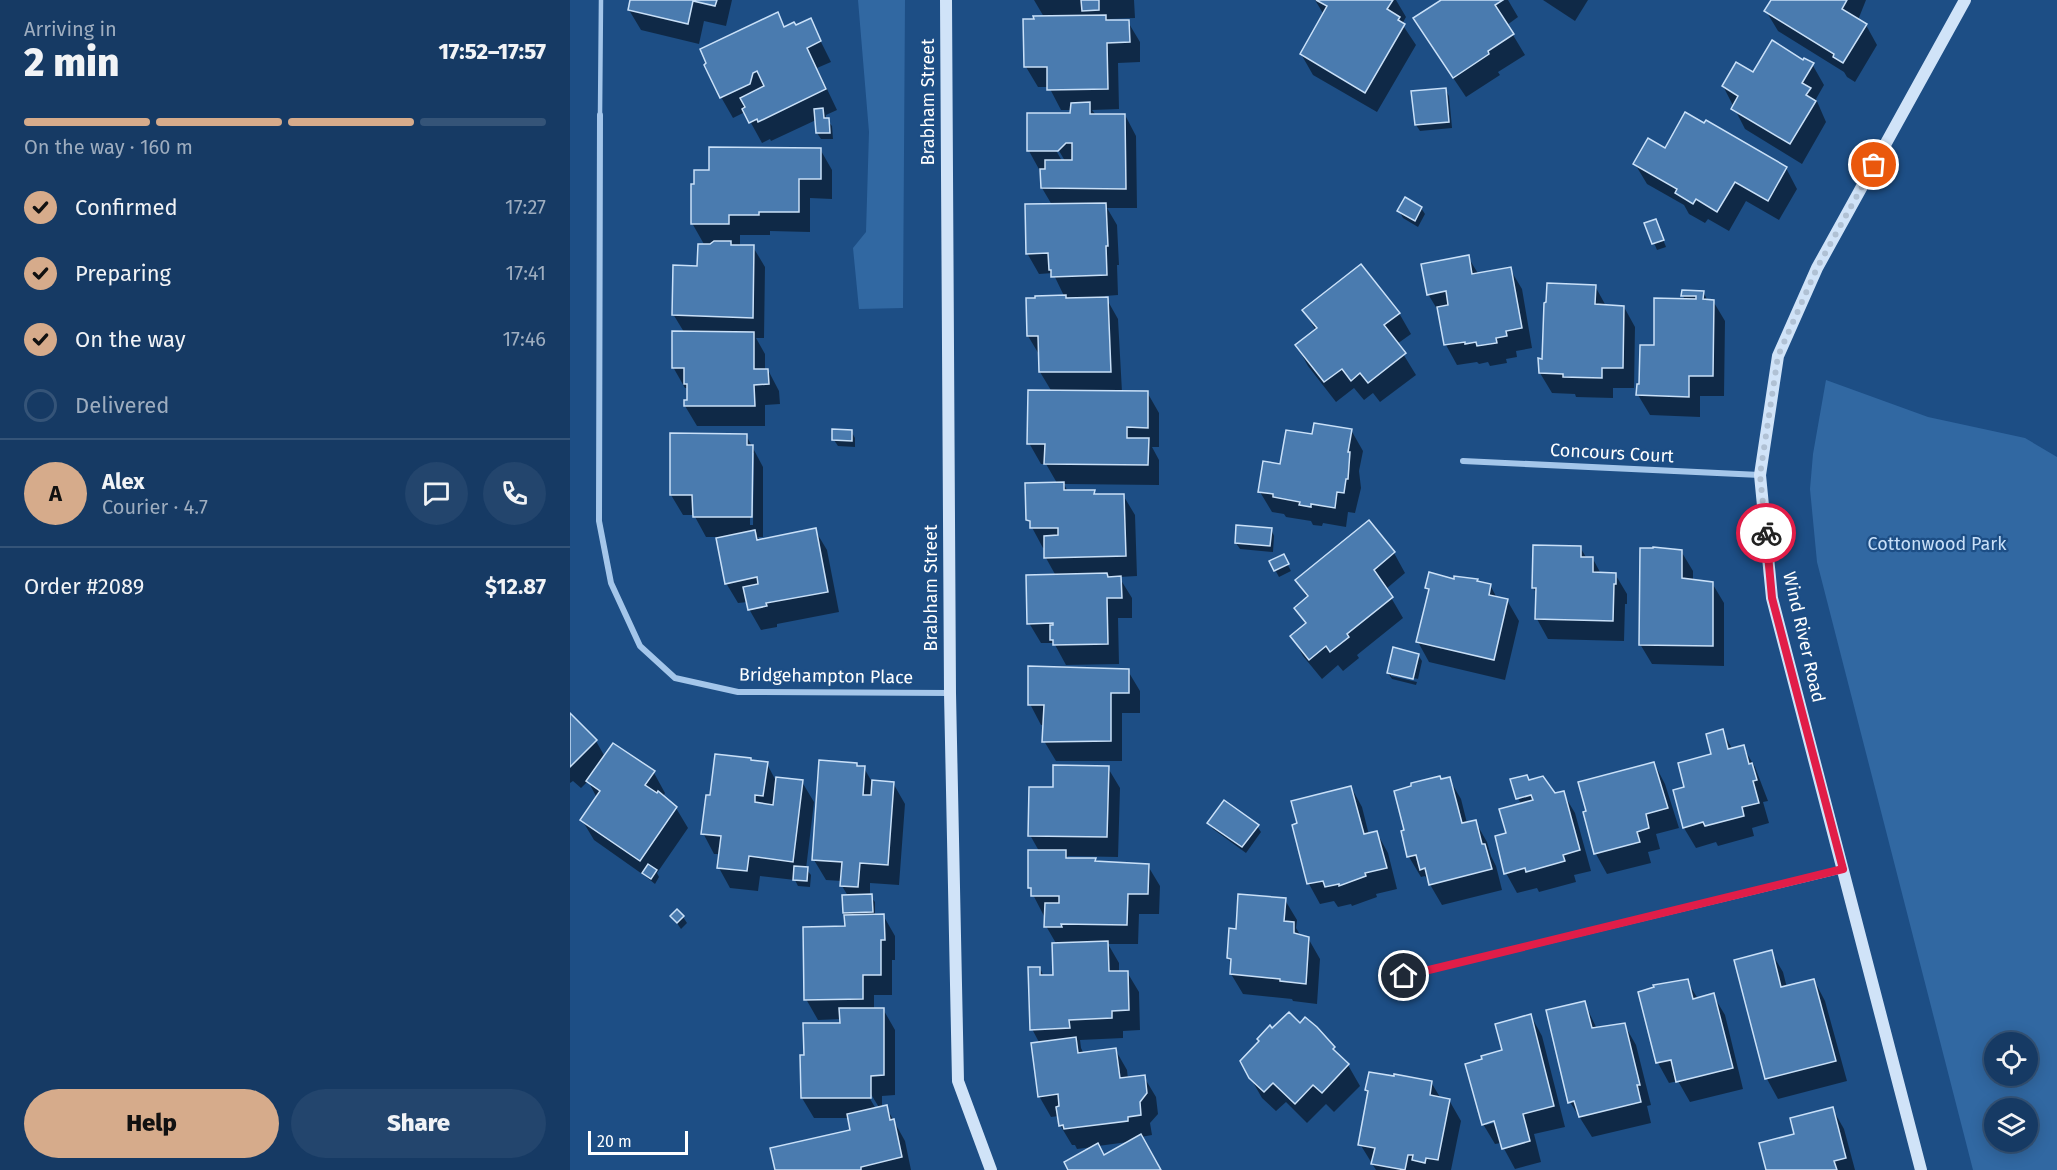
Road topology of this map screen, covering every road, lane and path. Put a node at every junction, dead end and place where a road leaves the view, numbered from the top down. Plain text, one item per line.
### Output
1 (601, 0) edge
2 (945, 0) edge
3 (1965, 0) edge
4 (600, 115) joint
5 (1463, 461) dead end
6 (1760, 475) junction
7 (950, 693) junction
8 (1843, 869) junction
9 (1404, 976) dead end
10 (991, 1170) edge
11 (1921, 1170) edge

1 - 4 lane
2 - 7 street, Brabham Street
3 - 6 street, Wind River Road
4 - 7 street, Bridgehampton Place
5 - 6 street, Concours Court
6 - 8 street, Wind River Road
7 - 10 street, Brabham Street
8 - 9 street
8 - 11 street, Wind River Road

